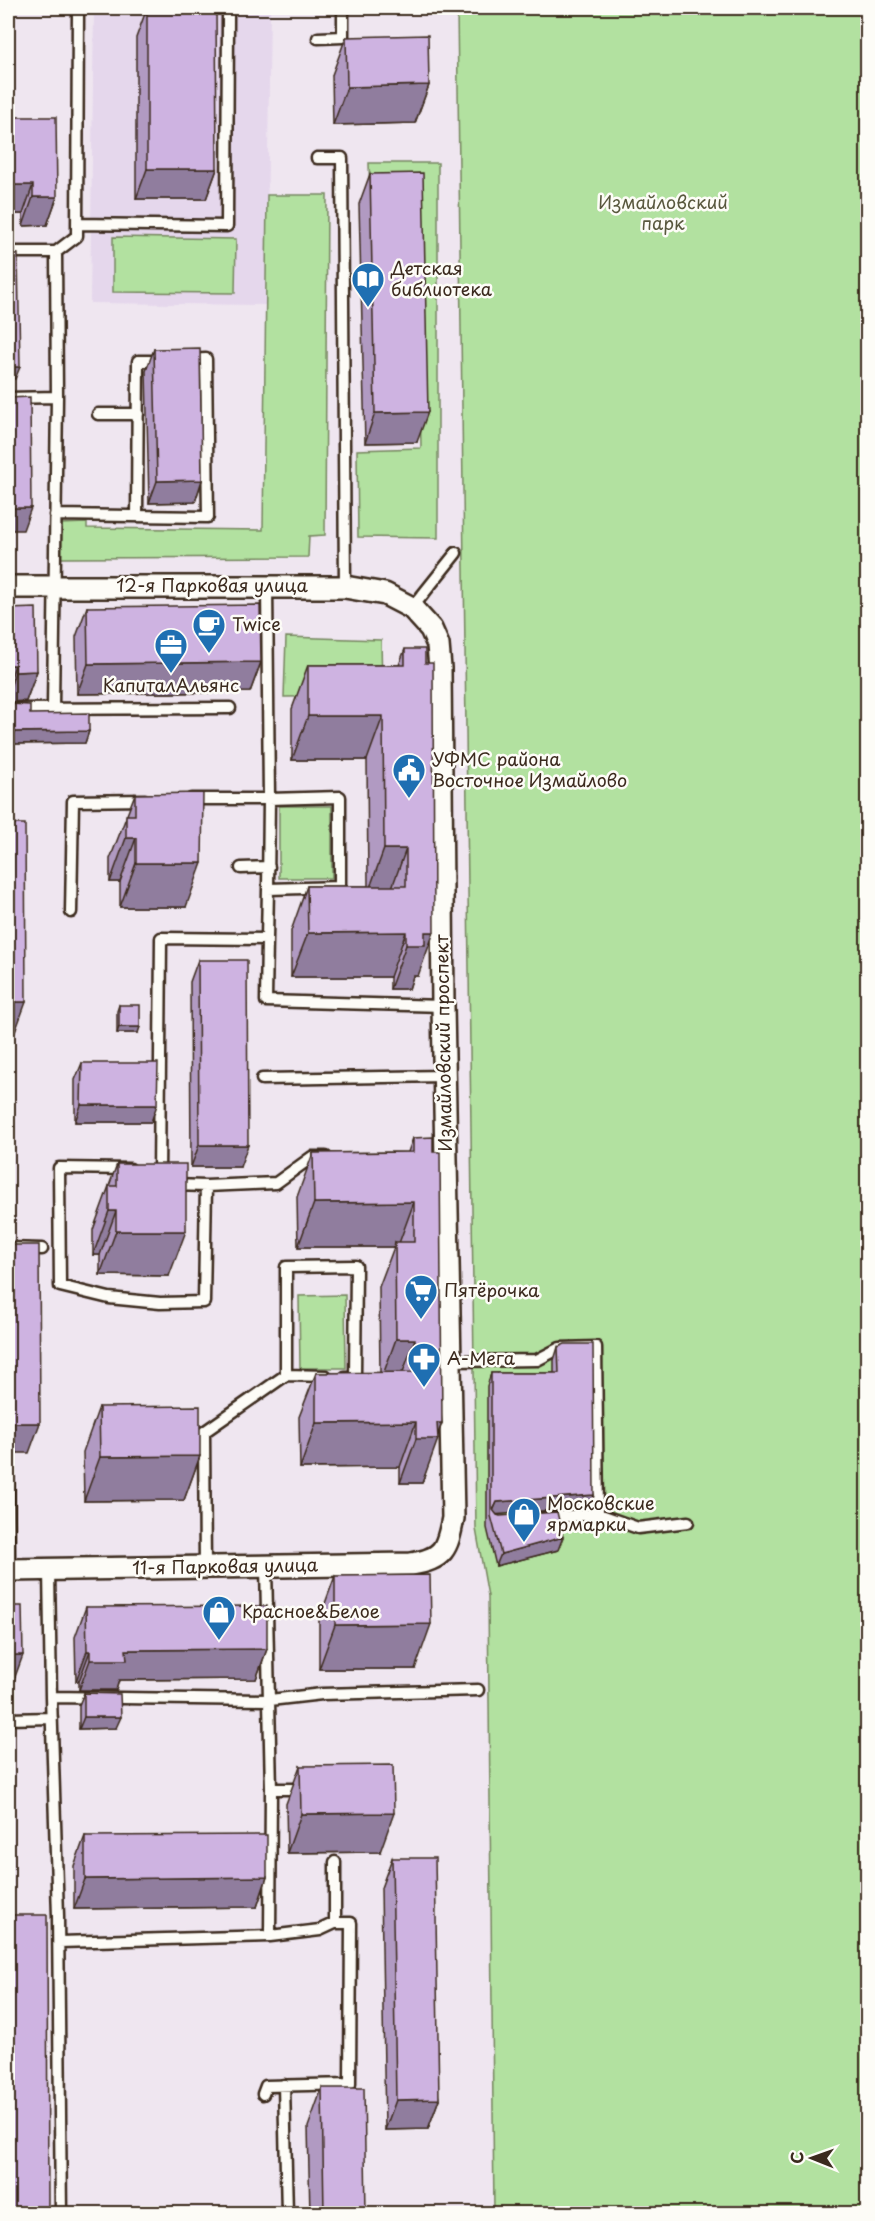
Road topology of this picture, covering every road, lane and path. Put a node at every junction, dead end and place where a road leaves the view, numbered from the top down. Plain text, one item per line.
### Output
1 (78, 8) edge
2 (343, 8) edge
3 (228, 16) dead end
4 (318, 38) dead end
5 (317, 158) dead end
6 (77, 224) junction
7 (8, 252) edge
8 (56, 252) junction
9 (8, 398) edge
10 (57, 398) junction
11 (98, 414) dead end
12 (138, 414) junction
13 (55, 514) junction
14 (137, 516) junction
15 (456, 553) dead end
16 (54, 586) junction
17 (267, 586) junction
18 (8, 587) edge
19 (345, 587) junction
20 (412, 608) junction
21 (53, 708) junction
22 (230, 708) dead end
23 (8, 709) edge
24 (269, 798) junction
25 (154, 800) edge
26 (177, 800) edge
27 (269, 867) junction
28 (242, 868) dead end
29 (268, 889) junction
30 (71, 912) dead end
31 (267, 939) junction
32 (443, 1005) junction
33 (445, 1076) junction
34 (262, 1079) dead end
35 (334, 1157) edge
36 (159, 1185) junction
37 (206, 1186) junction
38 (8, 1248) edge
39 (42, 1249) edge
40 (449, 1361) junction
41 (286, 1375) junction
42 (8, 1466) edge
43 (598, 1514) junction
44 (530, 1519) edge
45 (688, 1522) dead end
46 (440, 1555) joint
47 (266, 1567) junction
48 (205, 1568) junction
49 (8, 1570) edge
50 (49, 1570) junction
51 (478, 1690) dead end
52 (51, 1697) junction
53 (270, 1700) junction
54 (52, 1718) junction
55 (8, 1719) edge
56 (317, 1789) edge
57 (271, 1790) junction
58 (335, 1862) dead end
59 (335, 1923) junction
60 (270, 1936) junction
61 (58, 1942) junction
62 (284, 2085) junction
63 (263, 2094) dead end
64 (61, 2214) edge
65 (287, 2214) edge

1 - 6 lane
2 - 4 lane
3 - 6 lane
5 - 19 lane
6 - 8 lane
7 - 8 lane
8 - 10 lane
9 - 10 lane
10 - 13 lane
11 - 12 lane
12 - 14 lane
12 - 14 lane
13 - 14 lane
13 - 16 lane
15 - 20 lane
16 - 17 street, 12-я Парковая улица
16 - 18 street, 12-я Парковая улица
16 - 21 lane
17 - 19 street, 12-я Парковая улица
17 - 24 lane
19 - 20 street, 12-я Парковая улица
20 - 32 street, Измайловский проспект
21 - 22 lane
21 - 23 lane
24 - 26 lane
24 - 27 lane
24 - 29 lane
25 - 30 lane
27 - 28 lane
27 - 29 lane
29 - 31 lane
31 - 32 lane
31 - 36 lane
32 - 33 street, Измайловский проспект
33 - 34 lane
33 - 40 street, Измайловский проспект
35 - 37 lane
36 - 37 lane
36 - 37 lane
38 - 39 lane
40 - 43 lane
40 - 46 street, Измайловский проспект
41 - 41 lane
41 - 48 lane
42 - 49 lane
43 - 44 lane
43 - 45 lane
46 - 47 street, 11-я Парковая улица
47 - 48 street, 11-я Парковая улица
47 - 53 lane
48 - 50 street, 11-я Парковая улица
49 - 50 street, 11-я Парковая улица
50 - 52 lane
51 - 53 lane
52 - 53 lane
52 - 54 lane
53 - 57 lane
54 - 55 lane
54 - 61 lane
56 - 57 lane
57 - 60 lane
58 - 59 lane
59 - 60 lane
59 - 62 lane
60 - 61 lane
61 - 64 lane
62 - 63 lane
62 - 65 lane

